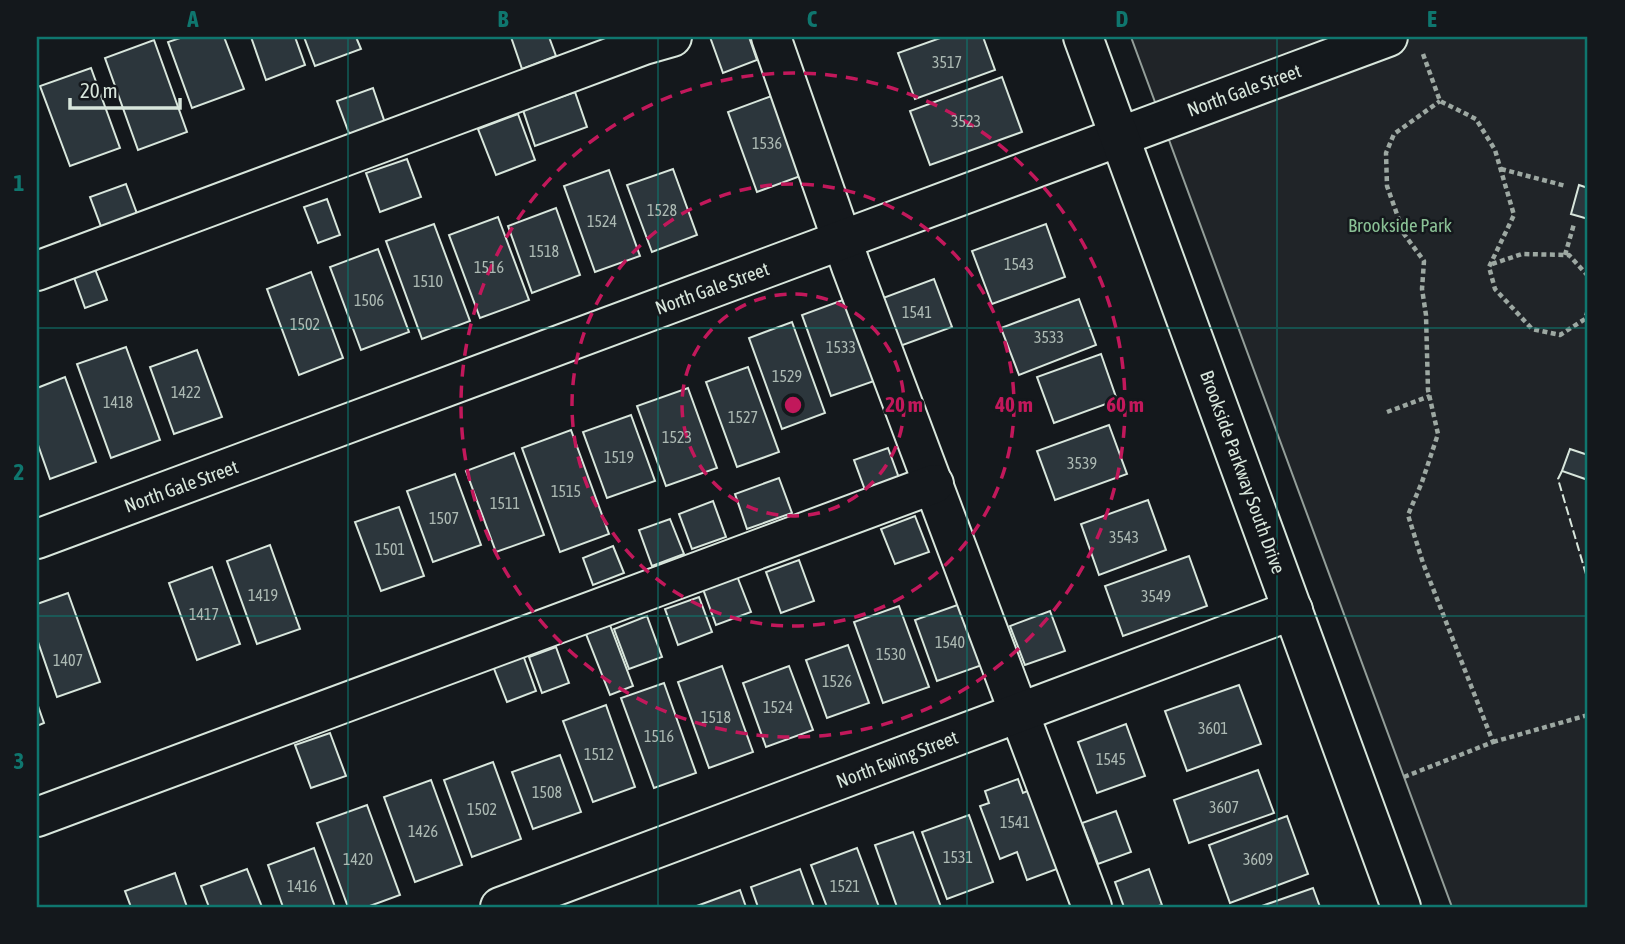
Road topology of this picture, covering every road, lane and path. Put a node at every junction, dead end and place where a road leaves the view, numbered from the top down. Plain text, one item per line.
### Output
1 (672, 37) edge
2 (771, 37) edge
3 (1083, 37) edge
4 (1404, 43) edge
5 (1440, 101) junction
6 (1120, 137) junction
7 (1501, 169) junction
8 (1566, 186) dead end
9 (1574, 224) dead end
10 (842, 240) junction
11 (1565, 255) junction
12 (1492, 264) junction
13 (37, 271) edge
14 (1588, 276) edge
15 (1588, 310) edge
16 (1430, 396) junction
17 (1387, 412) dead end
18 (934, 484) junction
19 (37, 539) edge
20 (1293, 610) junction
21 (1020, 713) junction
22 (1588, 715) edge
23 (1493, 742) junction
24 (1404, 777) dead end
25 (37, 817) edge
26 (500, 907) edge
27 (1092, 907) edge
28 (1401, 907) edge

1 - 13 street
2 - 10 street
3 - 6 street, Brookside Parkway South Drive
4 - 5 path
4 - 6 street, North Gale Street
5 - 7 path
5 - 16 path
6 - 10 street, North Gale Street
6 - 20 street, Brookside Parkway South Drive
7 - 8 path
7 - 12 path
9 - 11 path
10 - 18 street
10 - 19 street, North Gale Street
11 - 12 path
11 - 14 path
12 - 15 path
16 - 17 path
16 - 23 path
18 - 21 street
18 - 25 street
20 - 21 street, North Ewing Street
20 - 28 street, Brookside Parkway South Drive
21 - 26 street, North Ewing Street
21 - 27 street
22 - 23 path
23 - 24 path

